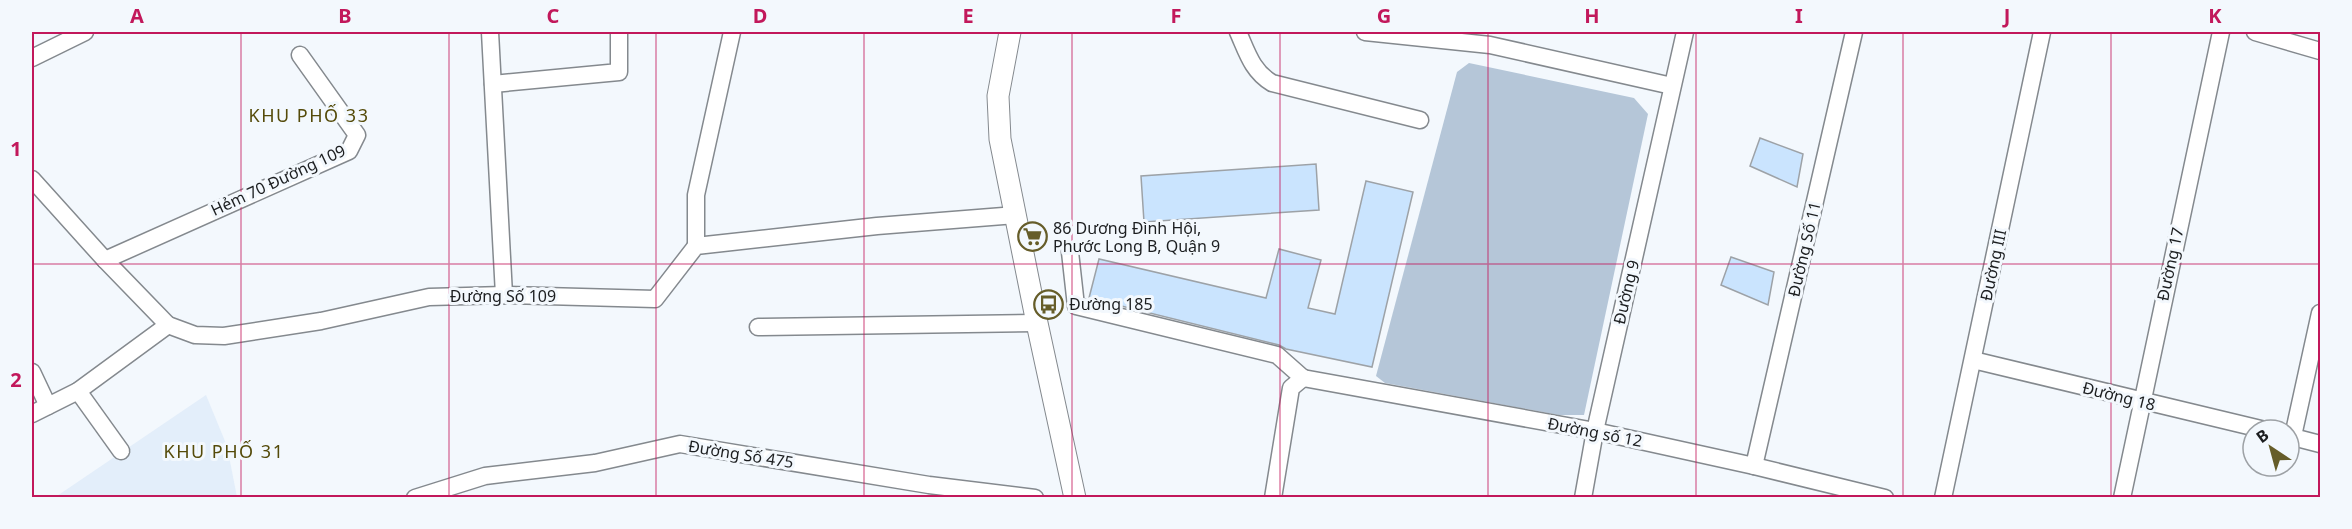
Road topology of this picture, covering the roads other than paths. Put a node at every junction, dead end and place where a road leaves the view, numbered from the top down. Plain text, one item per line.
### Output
1 (85, 32) edge
2 (490, 32) edge
3 (619, 32) edge
4 (732, 32) edge
5 (1010, 32) edge
6 (1238, 32) edge
7 (1365, 32) edge
8 (1685, 32) edge
9 (1854, 32) edge
10 (2042, 32) edge
11 (2221, 32) edge
12 (2255, 32) edge
13 (1492, 38) edge
14 (2320, 51) edge
15 (300, 55) dead end
16 (32, 58) edge
17 (493, 84) junction
18 (1672, 86) junction
19 (1420, 120) dead end
20 (32, 178) edge
21 (37, 196) edge
22 (1016, 215) junction
23 (696, 246) junction
24 (1070, 252) dead end
25 (105, 260) junction
26 (504, 294) junction
27 (2320, 313) edge
28 (1036, 323) junction
29 (168, 325) junction
30 (758, 327) dead end
31 (1973, 360) junction
32 (32, 372) edge
33 (1303, 378) junction
34 (78, 392) junction
35 (2140, 402) junction
36 (48, 406) junction
37 (32, 414) edge
38 (2295, 418) edge
39 (2241, 425) edge
40 (1595, 431) junction
41 (2301, 439) edge
42 (2320, 444) edge
43 (121, 451) dead end
44 (1754, 466) junction
45 (415, 498) edge
46 (1035, 498) edge
47 (1075, 498) edge
48 (1273, 498) edge
49 (1584, 498) edge
50 (1885, 498) edge
51 (1943, 498) edge
52 (2122, 498) edge

1 - 16 street
2 - 17 street
3 - 17 street
4 - 23 street
5 - 22 street
6 - 19 street
7 - 13 street
8 - 18 street, Đường 9
9 - 44 street, Đường Số 11
10 - 31 street, Đường III
11 - 35 street, Đường 17
12 - 14 street
13 - 18 street
15 - 25 street, Hẻm 70 Đường 109
17 - 26 street
18 - 40 street, Đường 9
20 - 21 street, Đường Số 109
21 - 25 street, Đường Số 109
22 - 23 street
22 - 28 street
23 - 26 street, Đường Số 109
24 - 33 street
25 - 29 street, Đường Số 109
26 - 29 street, Đường Số 109
27 - 38 street
28 - 30 street
28 - 47 street
29 - 34 street
31 - 35 street, Đường 18
31 - 51 street, Đường III
32 - 36 street
33 - 40 street, Đường số 12
33 - 48 street
34 - 36 street
34 - 43 street
35 - 39 street, Đường 18
35 - 52 street, Đường 17
36 - 37 street
40 - 44 street, Đường số 12
40 - 49 street, Đường 9
41 - 42 street
44 - 50 street, Đường số 12
45 - 46 street, Đường Số 475

